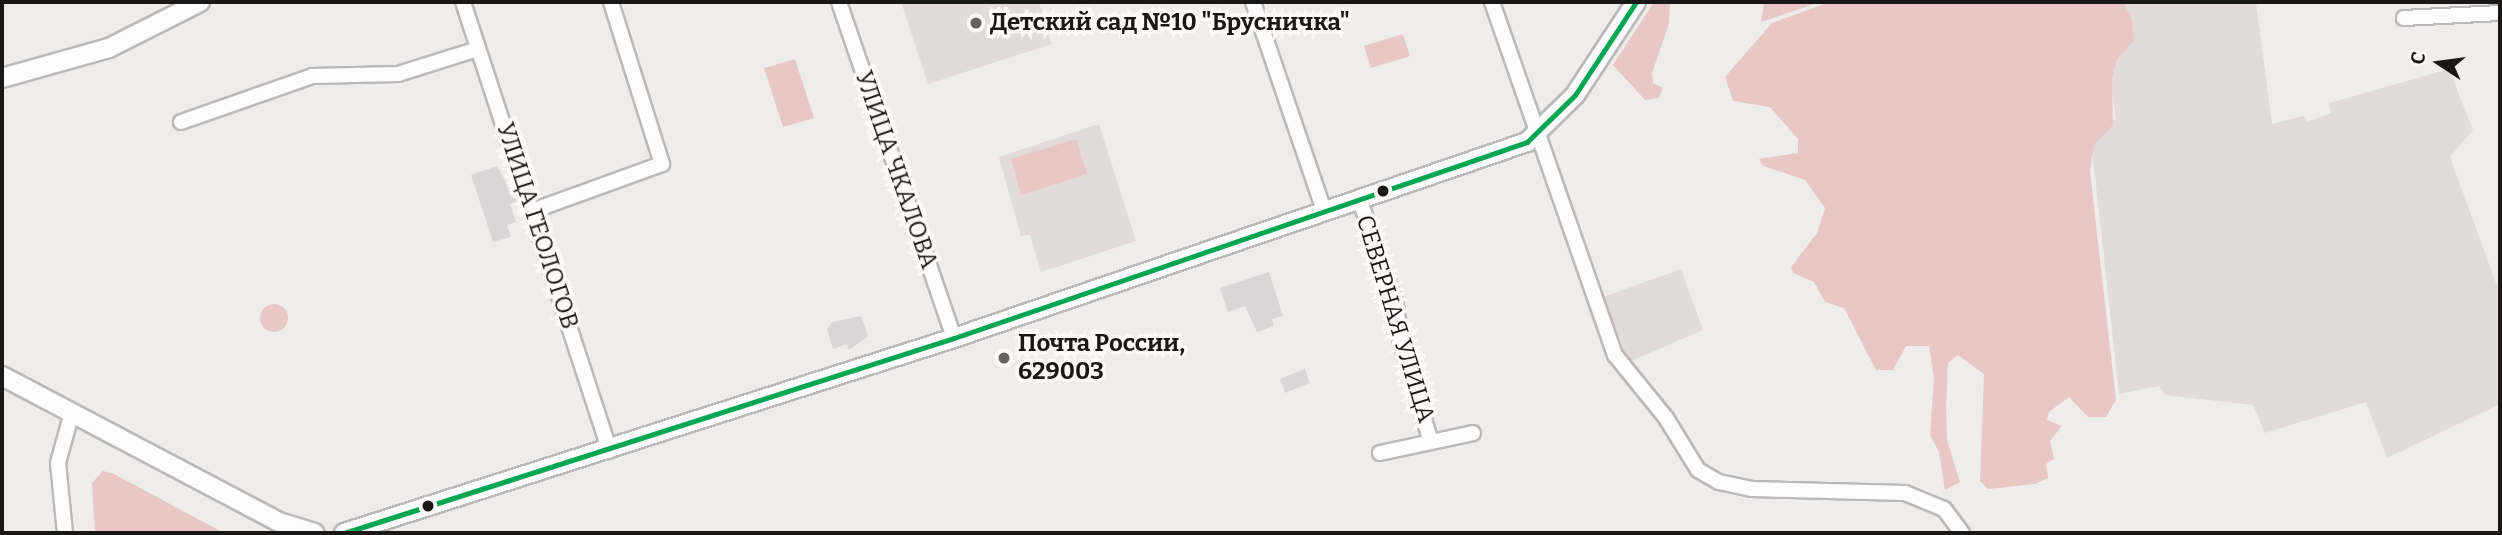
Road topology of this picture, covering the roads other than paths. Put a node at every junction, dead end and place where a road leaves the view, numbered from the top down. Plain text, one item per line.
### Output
1 (200, 2) edge
2 (463, 2) edge
3 (611, 2) edge
4 (839, 2) edge
5 (1253, 2) edge
6 (1492, 2) edge
7 (1636, 2) edge
8 (2456, 2) edge
9 (2493, 13) edge
10 (2404, 18) dead end
11 (478, 49) junction
12 (2, 78) edge
13 (181, 122) dead end
14 (1539, 134) junction
15 (1359, 198) junction
16 (1324, 210) junction
17 (532, 211) junction
18 (954, 338) junction
19 (2, 376) edge
20 (72, 412) junction
21 (1473, 433) dead end
22 (1430, 439) junction
23 (610, 451) junction
24 (1380, 453) dead end
25 (65, 533) edge
26 (314, 533) edge
27 (344, 533) edge
28 (1962, 533) edge

1 - 12 main road
2 - 11 street, УЛИЦА ГЕОЛОГОВ
3 - 17 street
4 - 18 street, УЛИЦА ЧКАЛОВА
5 - 16 street
6 - 14 street
7 - 14 main road
8 - 9 street
9 - 10 street
11 - 13 street
11 - 17 street, УЛИЦА ГЕОЛОГОВ
14 - 15 main road
14 - 28 street
15 - 16 main road
15 - 22 street, СЕВЕРНАЯ УЛИЦА
16 - 18 main road
17 - 23 street, УЛИЦА ГЕОЛОГОВ
18 - 23 main road
19 - 20 main road
20 - 25 street
20 - 26 main road
21 - 22 street
22 - 24 street
23 - 27 main road

